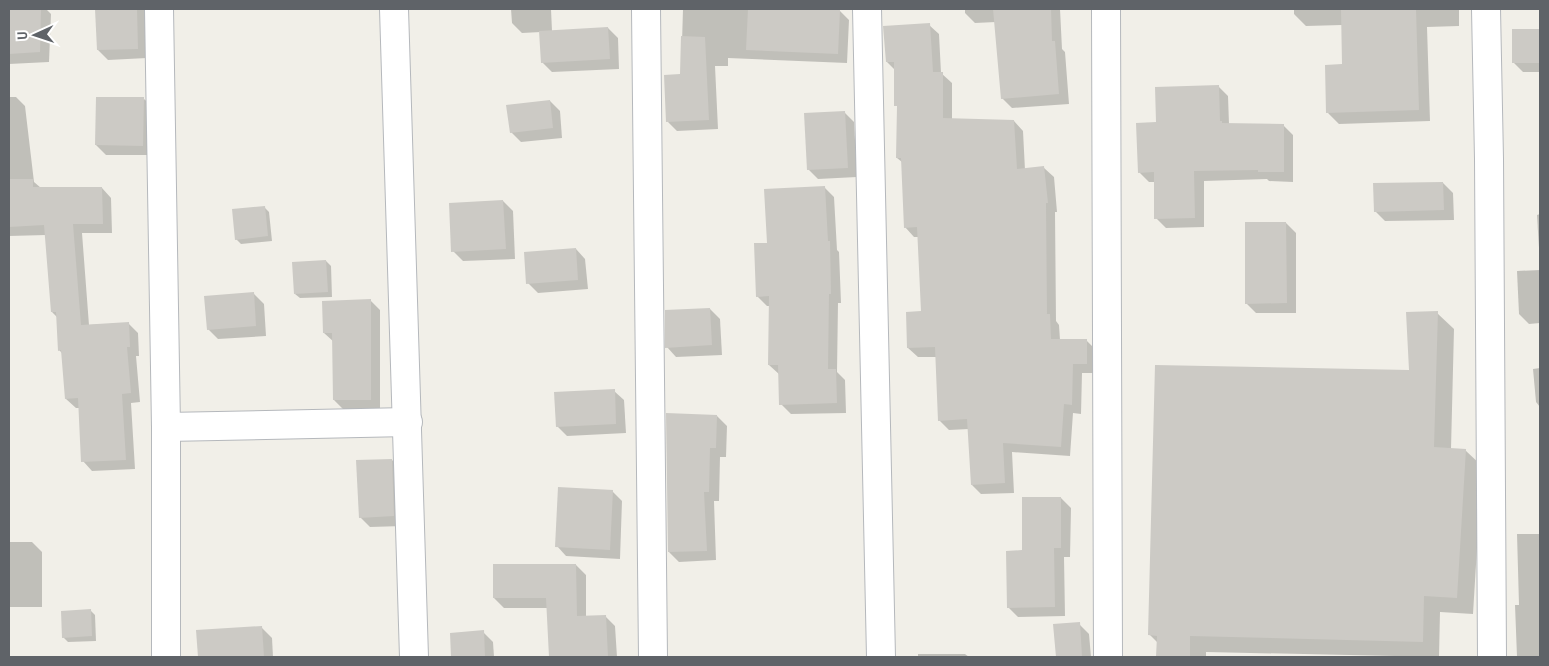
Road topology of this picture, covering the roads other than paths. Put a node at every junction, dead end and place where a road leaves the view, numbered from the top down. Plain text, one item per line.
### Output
1 (159, 9) edge
2 (394, 9) edge
3 (646, 9) edge
4 (867, 9) edge
5 (1106, 9) edge
6 (1486, 9) edge
7 (408, 422) junction
8 (166, 427) junction
9 (166, 657) edge
10 (414, 657) edge
11 (653, 657) edge
12 (881, 657) edge
13 (1108, 657) edge
14 (1492, 657) edge

1 - 8 street
2 - 7 street
3 - 11 street
4 - 12 street
5 - 13 street
6 - 14 street
7 - 8 street
7 - 10 street
8 - 9 street

